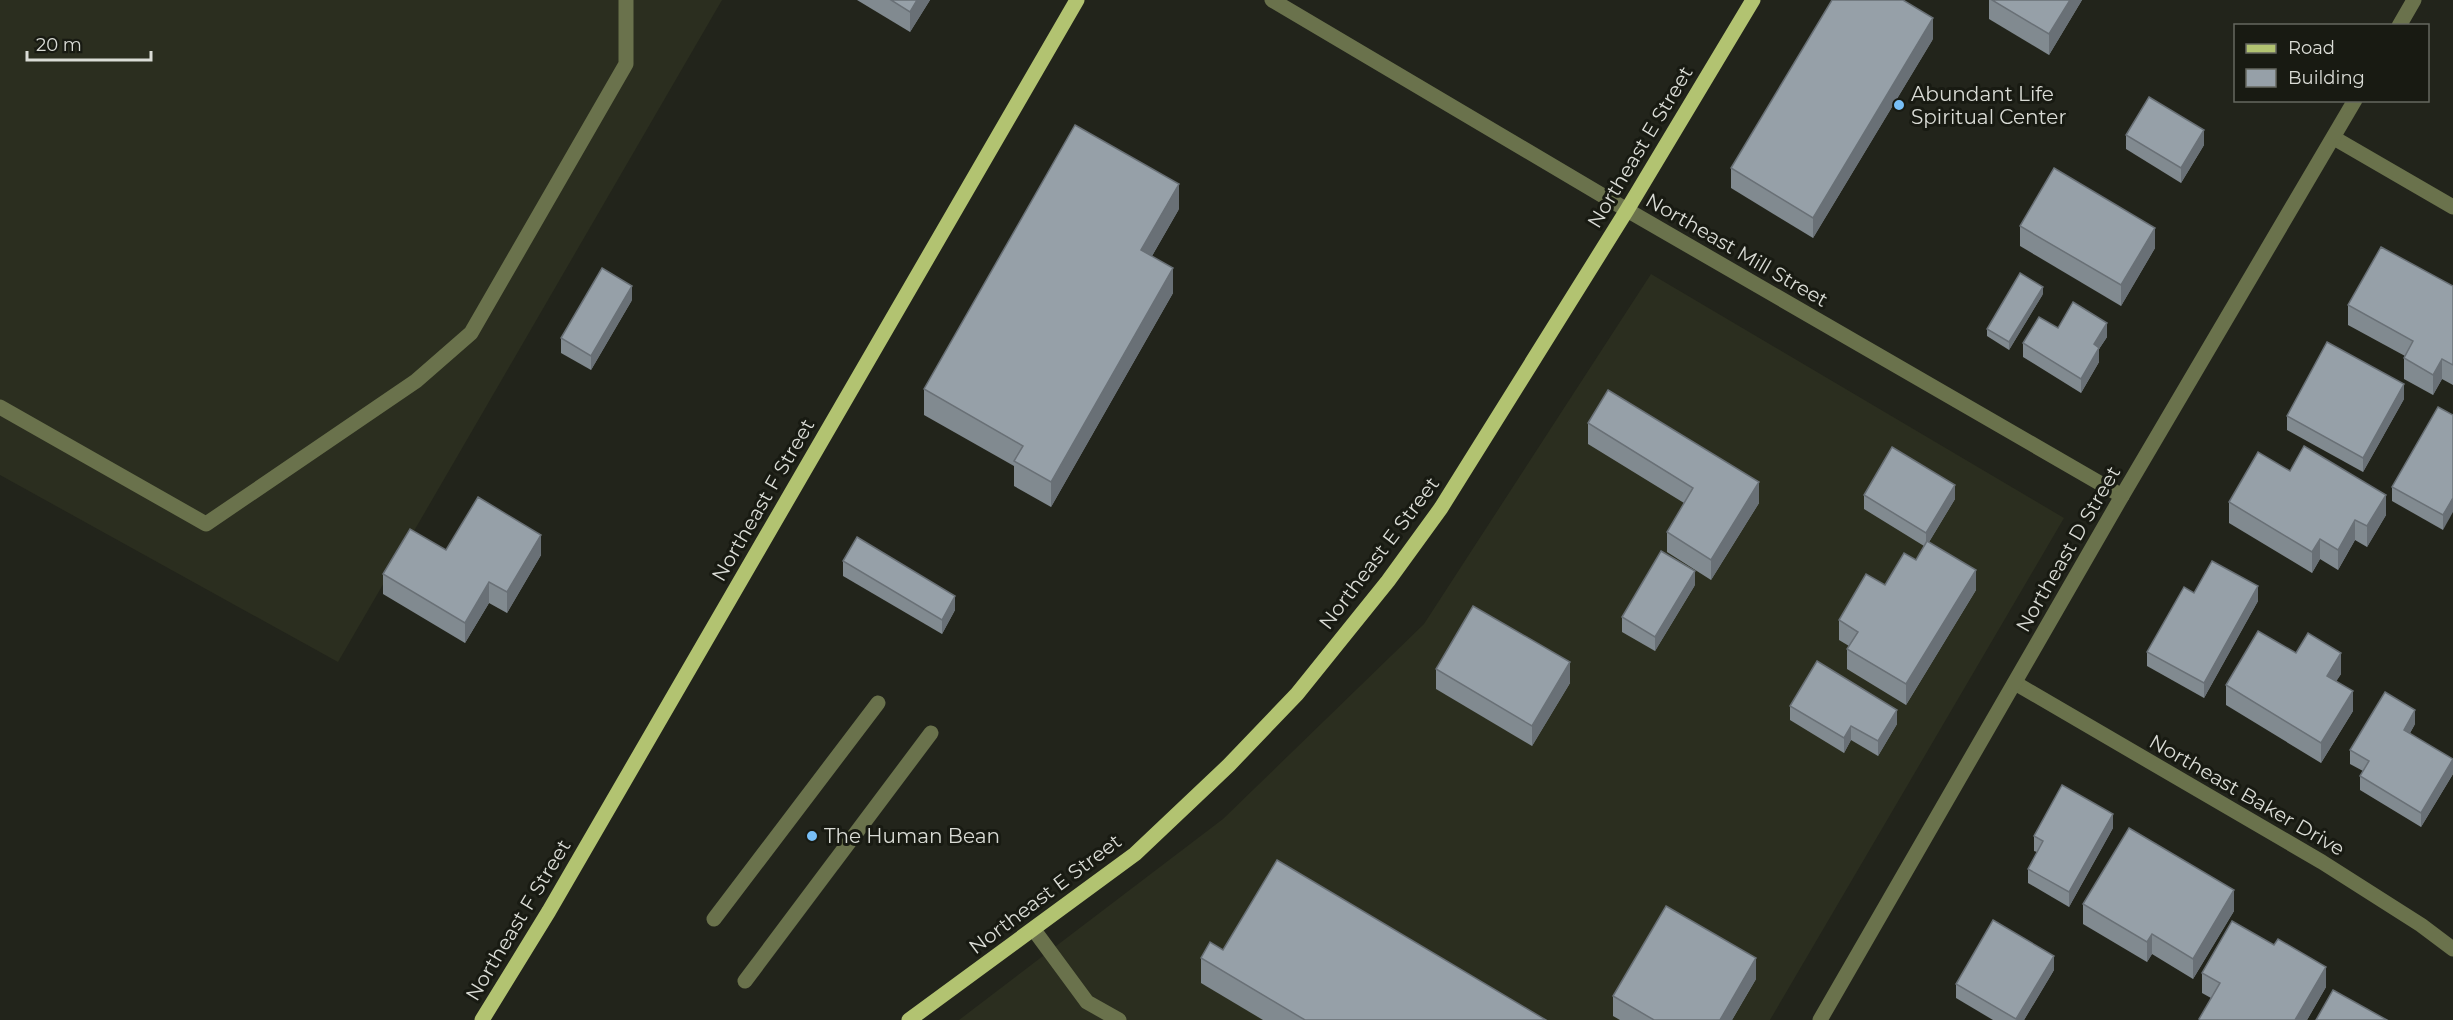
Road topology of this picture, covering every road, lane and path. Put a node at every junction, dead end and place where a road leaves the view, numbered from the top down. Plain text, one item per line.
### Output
1 (626, 0) edge
2 (1077, 0) edge
3 (1272, 0) edge
4 (1753, 0) edge
5 (2414, 0) edge
6 (2400, 24) edge
7 (2354, 102) edge
8 (2334, 138) junction
9 (2453, 207) edge
10 (1627, 210) junction
11 (0, 406) edge
12 (2122, 496) junction
13 (2015, 683) junction
14 (878, 703) dead end
15 (931, 734) dead end
16 (714, 919) dead end
17 (1034, 930) junction
18 (2453, 949) edge
19 (745, 981) dead end
20 (483, 1020) edge
21 (909, 1020) edge
22 (1119, 1020) edge
23 (1820, 1020) edge

1 - 11 street
2 - 20 main road, Northeast F Street
3 - 10 street, Northeast Mill Street
4 - 10 main road, Northeast E Street
5 - 6 street
7 - 8 street, Northeast D Street
8 - 9 street
8 - 12 street, Northeast D Street
10 - 12 street, Northeast Mill Street
10 - 17 main road, Northeast E Street
12 - 13 street, Northeast D Street
13 - 18 street, Northeast Baker Drive
13 - 23 street, Northeast D Street
14 - 16 street
15 - 19 street
17 - 21 main road, Northeast E Street
17 - 22 street

